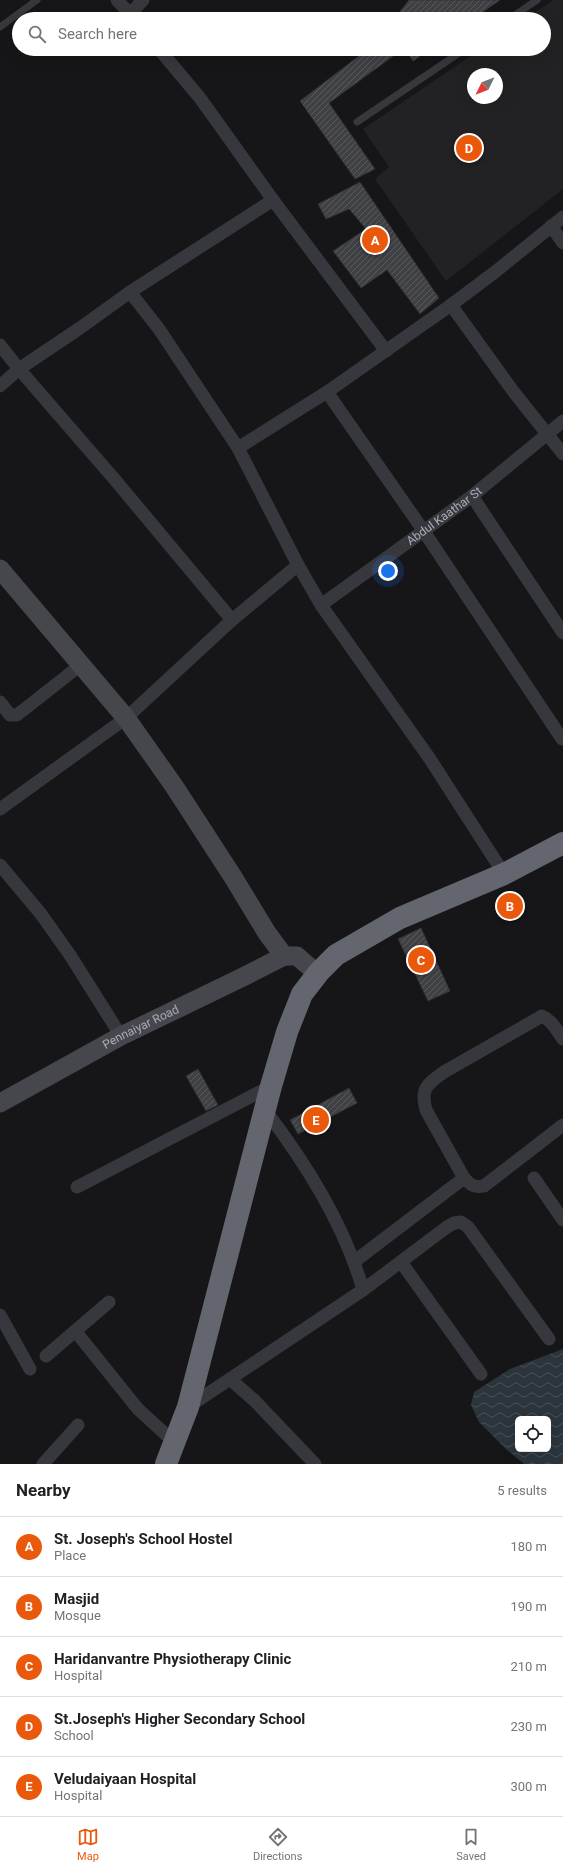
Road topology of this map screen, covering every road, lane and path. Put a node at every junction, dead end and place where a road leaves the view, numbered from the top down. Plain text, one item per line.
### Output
1 (37, 0) edge
2 (117, 0) edge
3 (143, 0) edge
4 (537, 0) edge
5 (21, 12) edge
6 (128, 12) edge
7 (135, 12) edge
8 (519, 12) edge
9 (12, 18) edge
10 (0, 27) edge
11 (165, 56) edge
12 (455, 56) edge
13 (357, 122) dead end
14 (273, 200) junction
15 (563, 217) edge
16 (551, 226) junction
17 (563, 243) edge
18 (130, 292) junction
19 (451, 305) junction
20 (0, 345) edge
21 (386, 352) junction
22 (18, 370) junction
23 (0, 386) edge
24 (327, 392) junction
25 (563, 421) edge
26 (546, 434) junction
27 (238, 448) junction
28 (563, 454) edge
29 (472, 496) junction
30 (423, 530) junction
31 (298, 565) junction
32 (0, 569) edge
33 (321, 605) junction
34 (232, 620) junction
35 (563, 633) edge
36 (82, 664) junction
37 (0, 702) edge
38 (126, 718) junction
39 (562, 739) dead end
40 (0, 809) edge
41 (563, 843) edge
42 (0, 865) edge
43 (504, 874) junction
44 (336, 955) junction
45 (290, 956) junction
46 (316, 976) junction
47 (121, 1036) junction
48 (563, 1039) edge
49 (271, 1086) junction
50 (0, 1103) edge
51 (265, 1110) junction
52 (563, 1125) edge
53 (464, 1178) junction
54 (534, 1178) dead end
55 (77, 1187) dead end
56 (563, 1220) edge
57 (355, 1261) junction
58 (401, 1262) junction
59 (363, 1290) junction
60 (108, 1302) dead end
61 (0, 1315) edge
62 (76, 1332) junction
63 (549, 1338) dead end
64 (46, 1356) dead end
65 (30, 1369) dead end
66 (481, 1374) dead end
67 (230, 1379) junction
68 (188, 1407) junction
69 (78, 1425) dead end
70 (175, 1443) junction
71 (43, 1464) edge
72 (166, 1464) edge
73 (315, 1464) edge

1 - 5 lane
2 - 6 street
3 - 7 street
4 - 8 lane
9 - 10 lane
11 - 14 street
12 - 13 lane
14 - 18 street
14 - 21 street
15 - 16 street
16 - 17 street
16 - 19 street
18 - 22 street
18 - 27 street
19 - 21 street
19 - 26 street
20 - 22 street
21 - 24 street
22 - 23 street
22 - 34 street
24 - 27 street
24 - 30 street
25 - 26 street, Abdul Kaathar St
26 - 28 street
26 - 29 street, Abdul Kaathar St
27 - 31 street
29 - 30 street, Abdul Kaathar St
29 - 35 street
30 - 33 street, Abdul Kaathar St
30 - 39 street
31 - 33 street
31 - 34 street
32 - 36 street
33 - 43 street
34 - 38 street
36 - 37 street
36 - 38 street
38 - 40 street
38 - 45 street
41 - 43 highway
42 - 47 street
43 - 44 highway
44 - 45 street
44 - 46 highway
45 - 46 street
45 - 47 street, Pennaiyar Road
46 - 49 highway
47 - 50 street, Pennaiyar Road
48 - 53 street
49 - 51 highway
49 - 55 street
51 - 57 street
51 - 68 highway
52 - 53 street
53 - 57 street
54 - 56 street
57 - 59 street
58 - 59 street
58 - 63 street
58 - 66 street
59 - 67 street
60 - 62 street
61 - 65 street
62 - 64 street
62 - 70 street
67 - 68 street
67 - 73 street
68 - 70 highway
69 - 71 street
70 - 72 highway

